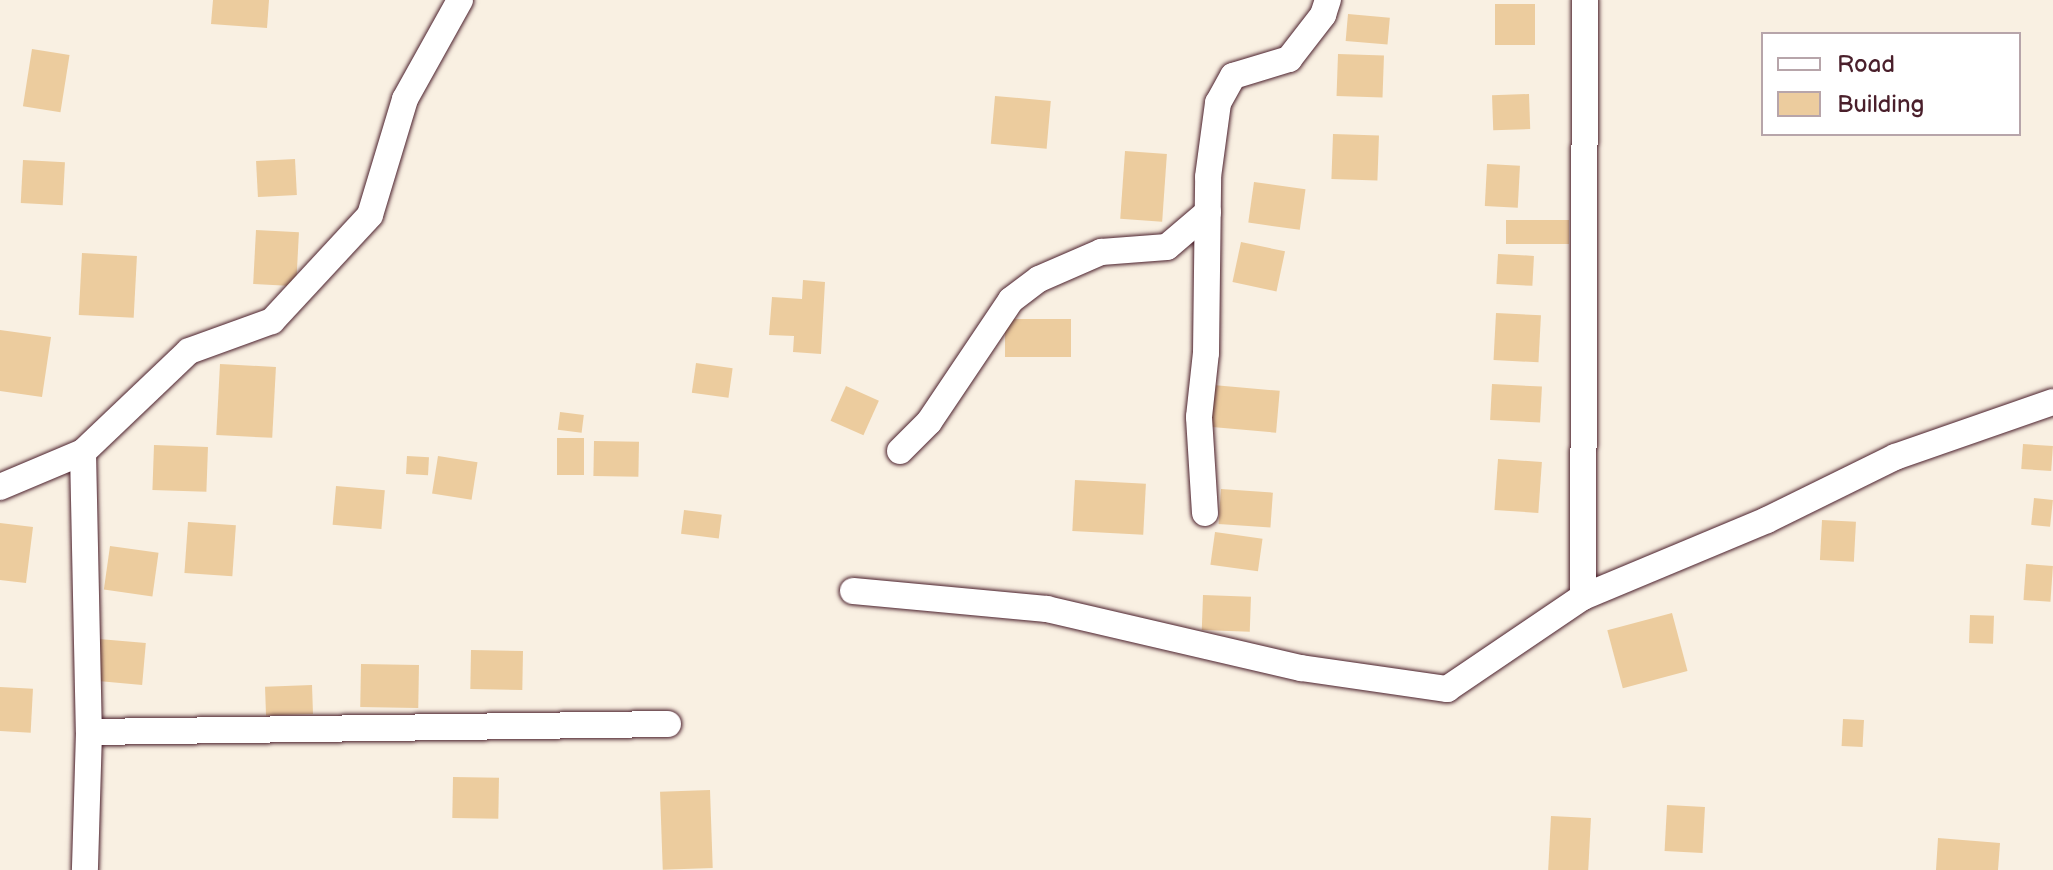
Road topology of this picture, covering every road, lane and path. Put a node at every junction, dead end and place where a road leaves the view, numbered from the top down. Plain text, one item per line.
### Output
1 (460, 0) edge
2 (1328, 0) edge
3 (1585, 0) edge
4 (1208, 212) junction
5 (2053, 402) edge
6 (900, 451) dead end
7 (83, 452) junction
8 (0, 487) edge
9 (1205, 513) dead end
10 (853, 591) dead end
11 (1583, 597) junction
12 (668, 724) dead end
13 (89, 732) junction
14 (85, 870) edge

1 - 7 street
2 - 4 street
3 - 11 street
4 - 6 street
4 - 9 street
5 - 11 street
7 - 8 street
7 - 13 street
10 - 11 street
12 - 13 street
13 - 14 street

